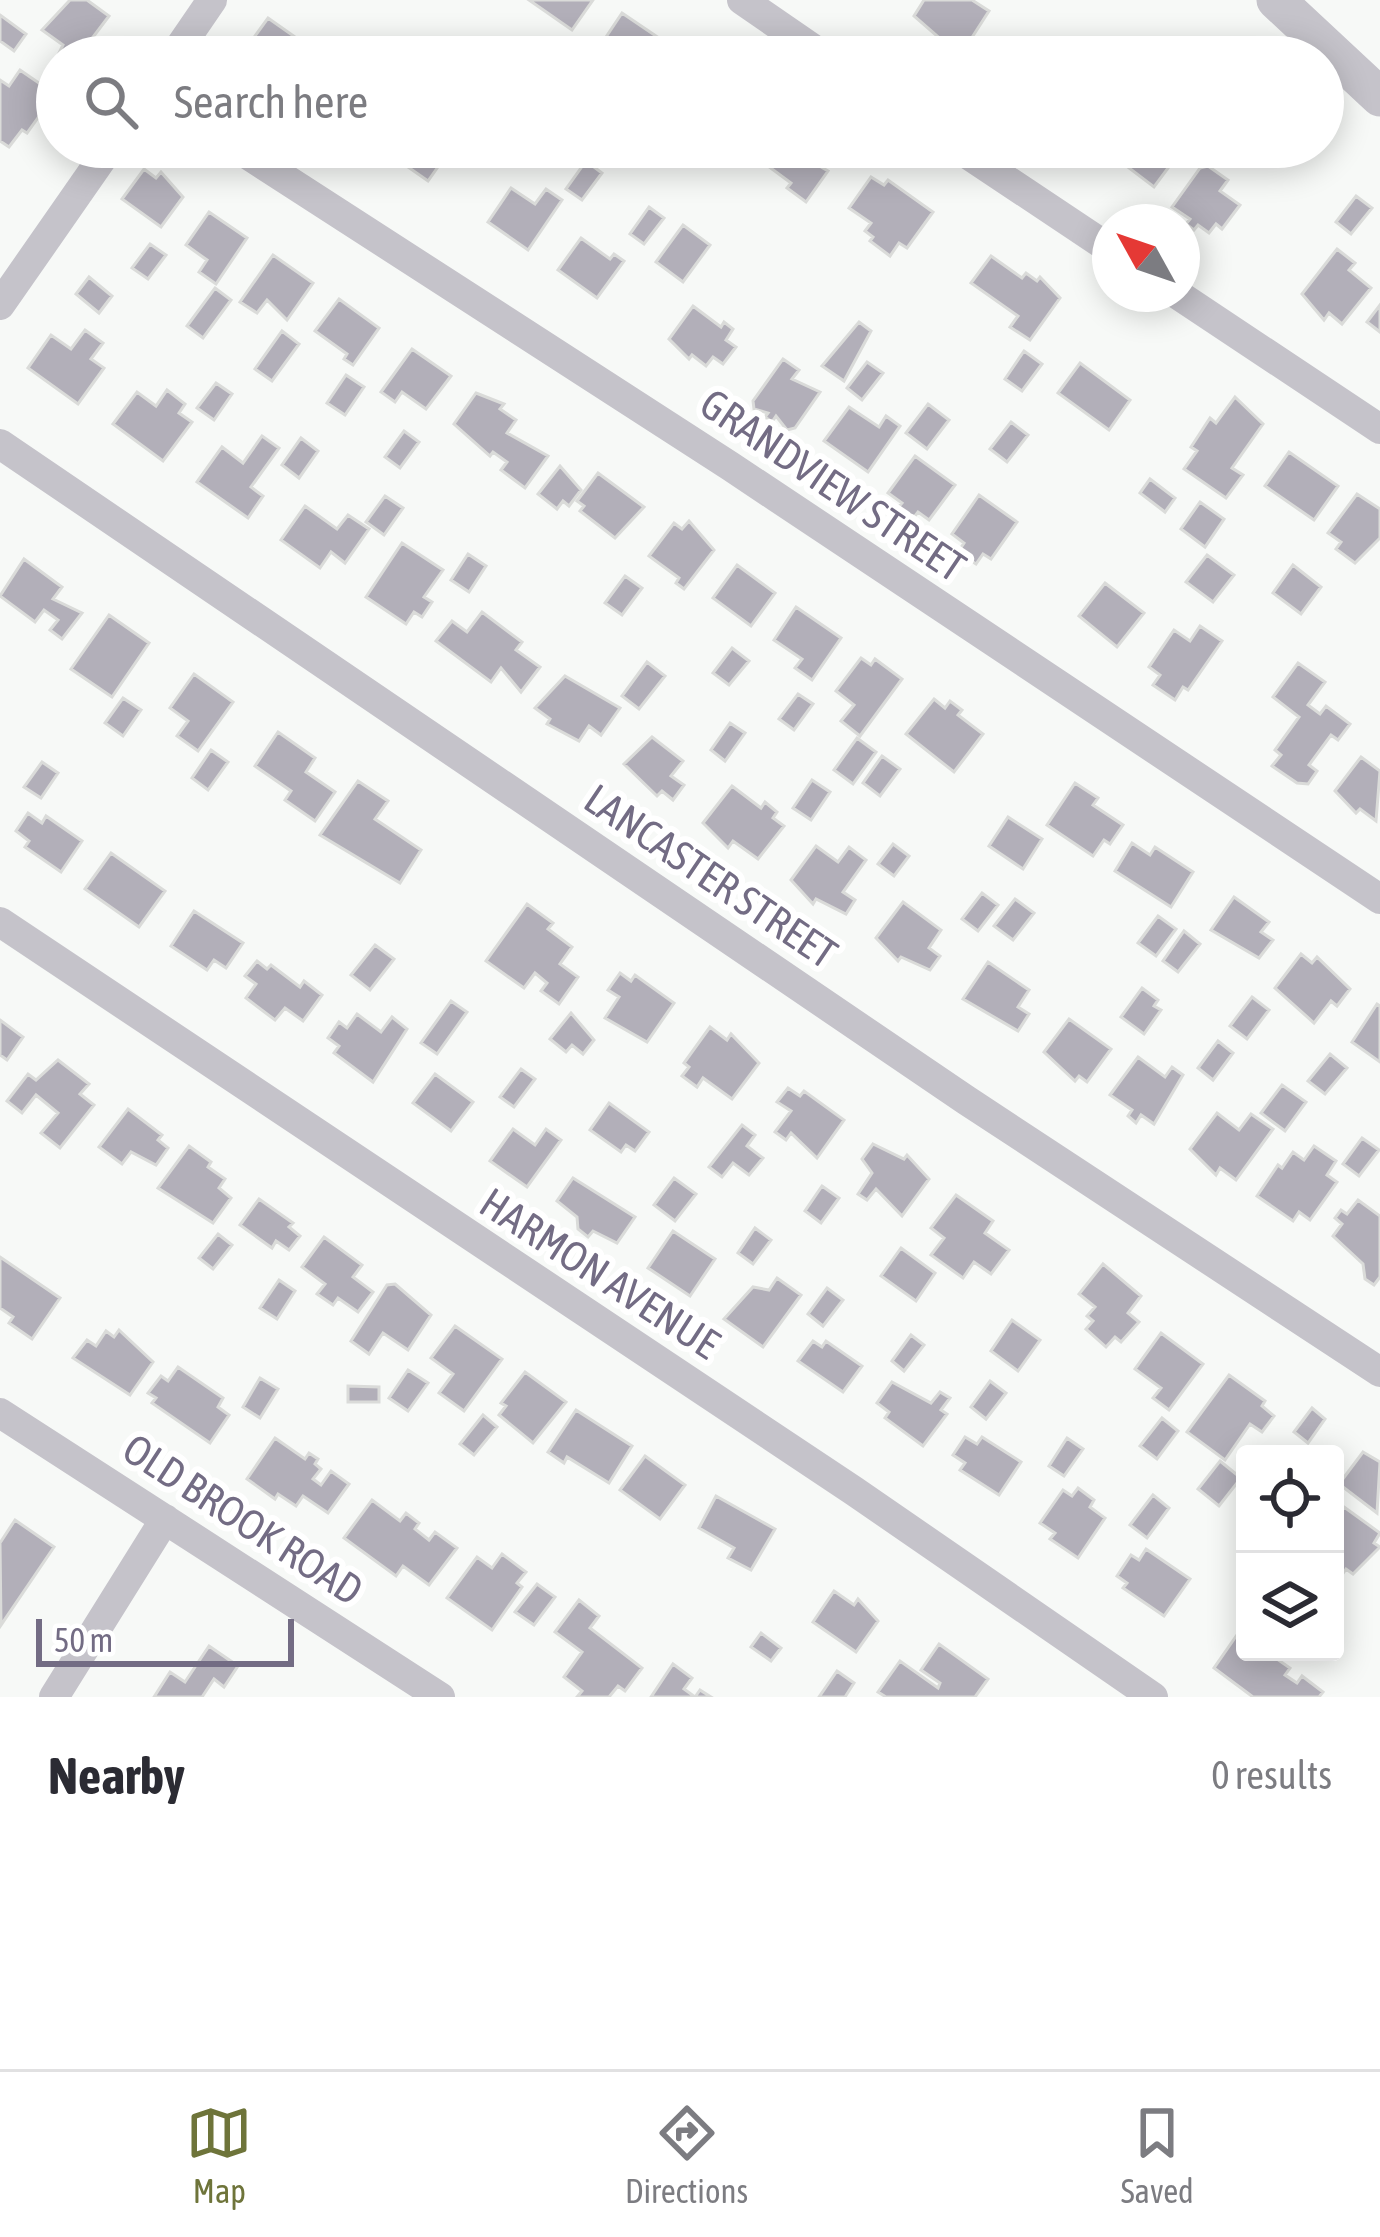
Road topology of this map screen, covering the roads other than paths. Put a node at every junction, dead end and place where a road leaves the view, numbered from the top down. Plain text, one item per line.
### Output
1 (212, 0) edge
2 (742, 0) edge
3 (1276, 0) edge
4 (187, 36) edge
5 (794, 36) edge
6 (1314, 36) edge
7 (1344, 64) edge
8 (1380, 98) edge
9 (95, 168) edge
10 (268, 168) edge
11 (988, 168) edge
12 (1092, 237) edge
13 (0, 305) edge
14 (1200, 309) edge
15 (1380, 429) edge
16 (0, 444) edge
17 (1380, 899) edge
18 (0, 922) edge
19 (1380, 1372) edge
20 (0, 1413) edge
21 (165, 1519) junction
22 (54, 1697) edge
23 (440, 1697) edge
24 (1153, 1697) edge

1 - 4 street
2 - 5 street
3 - 6 street
7 - 8 street
9 - 13 street
10 - 17 street, GRANDVIEW STREET
11 - 12 street
14 - 15 street
16 - 19 street, LANCASTER STREET
18 - 24 street, HARMON AVENUE
20 - 21 street, OLD BROOK ROAD
21 - 22 street
21 - 23 street, OLD BROOK ROAD

